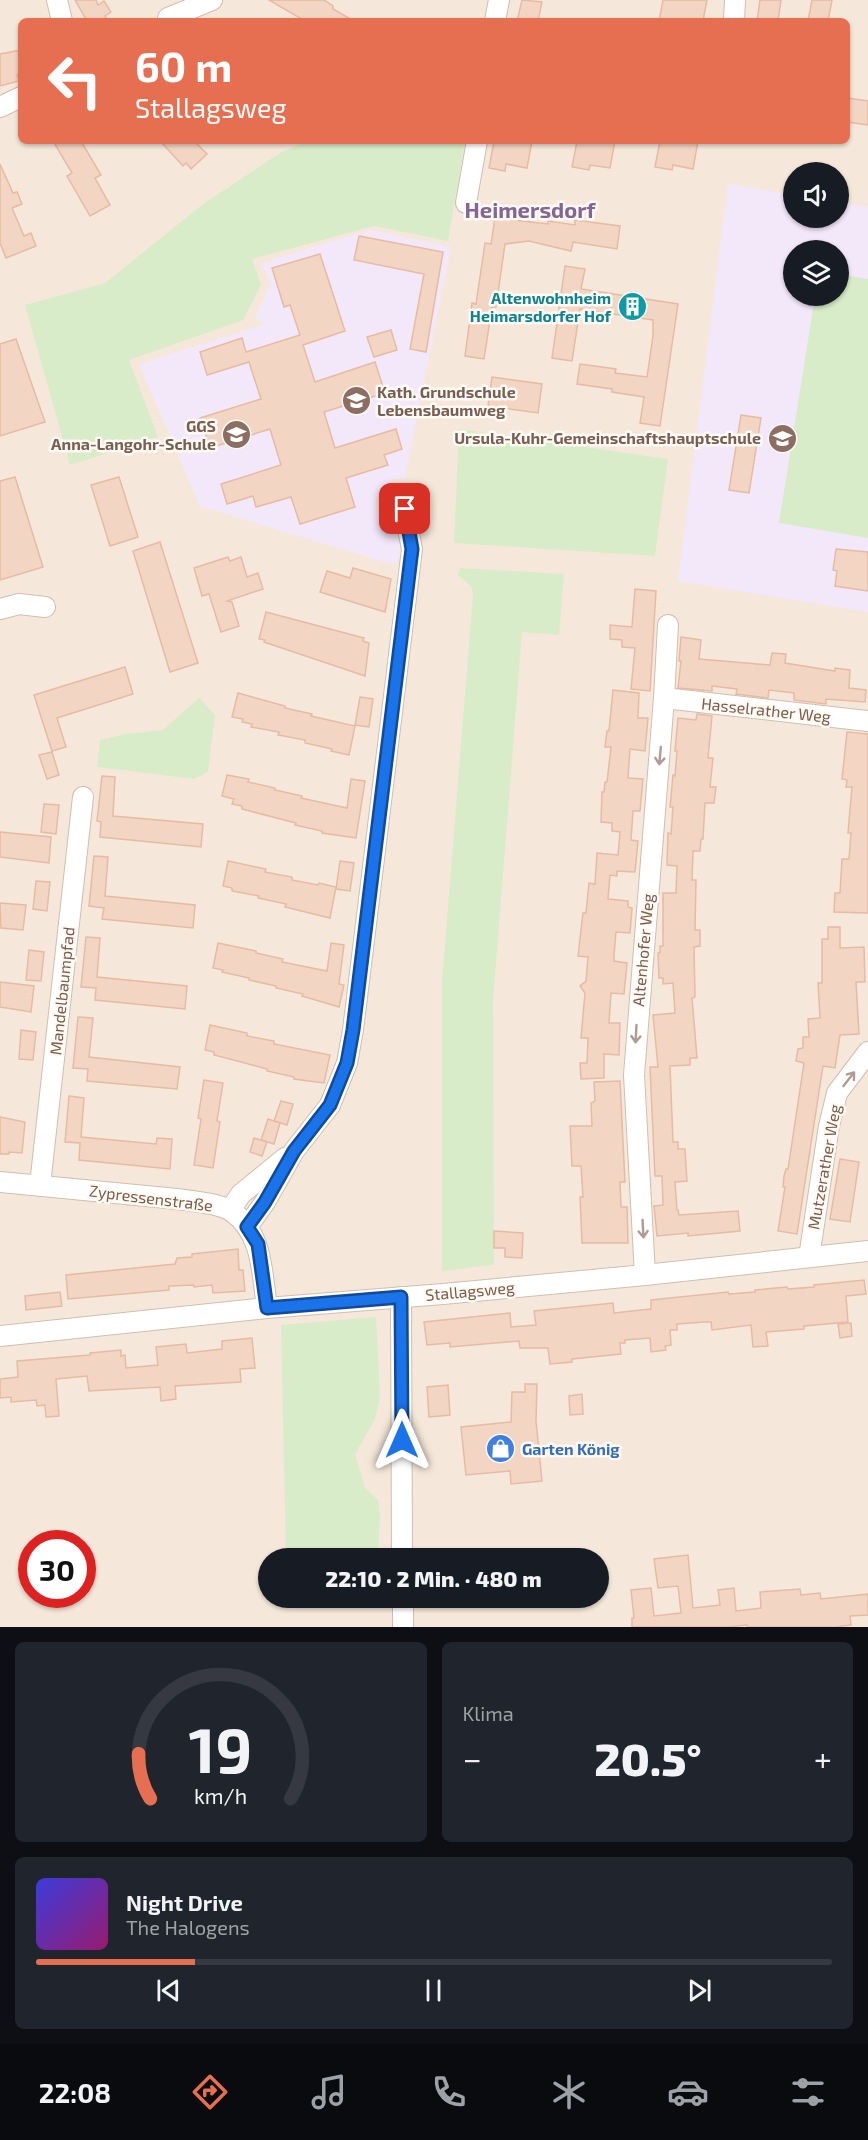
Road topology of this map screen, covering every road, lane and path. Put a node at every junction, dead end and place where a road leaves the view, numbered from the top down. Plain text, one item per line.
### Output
1 (57, 0) edge
2 (212, 0) edge
3 (499, 0) edge
4 (735, 0) edge
5 (61, 18) edge
6 (168, 18) dead end
7 (496, 18) edge
8 (734, 18) edge
9 (18, 99) edge
10 (0, 108) edge
11 (476, 144) edge
12 (466, 203) dead end
13 (405, 509) dead end
14 (45, 608) dead end
15 (0, 609) edge
16 (668, 625) dead end
17 (664, 698) junction
18 (868, 721) edge
19 (83, 797) dead end
20 (868, 1052) edge
21 (294, 1151) junction
22 (0, 1182) edge
23 (40, 1185) junction
24 (230, 1210) junction
25 (247, 1227) junction
26 (868, 1251) edge
27 (809, 1257) junction
28 (645, 1275) junction
29 (401, 1297) junction
30 (267, 1308) junction
31 (0, 1336) edge
32 (402, 1548) edge
33 (403, 1608) edge
34 (403, 1627) edge

1 - 5 street
2 - 6 street
3 - 7 street
4 - 8 street
9 - 10 street
11 - 12 street
13 - 21 street
14 - 15 street
16 - 17 street, Altenhofer Weg
17 - 18 street, Hasselrather Weg
17 -> 28 street, Altenhofer Weg
19 - 23 street, Mandelbaumpfad
27 -> 20 street, Mutzerather Weg
21 - 24 street
21 - 25 street
22 - 23 street, Zypressenstraße
23 - 24 street, Zypressenstraße
24 - 25 street, Zypressenstraße
25 - 30 street, Zypressenstraße
26 - 27 street, Stallagsweg
27 - 28 street, Stallagsweg
28 - 29 street, Stallagsweg
29 - 30 street, Stallagsweg
29 - 32 street
30 - 31 street, Stallagsweg
33 - 34 street

